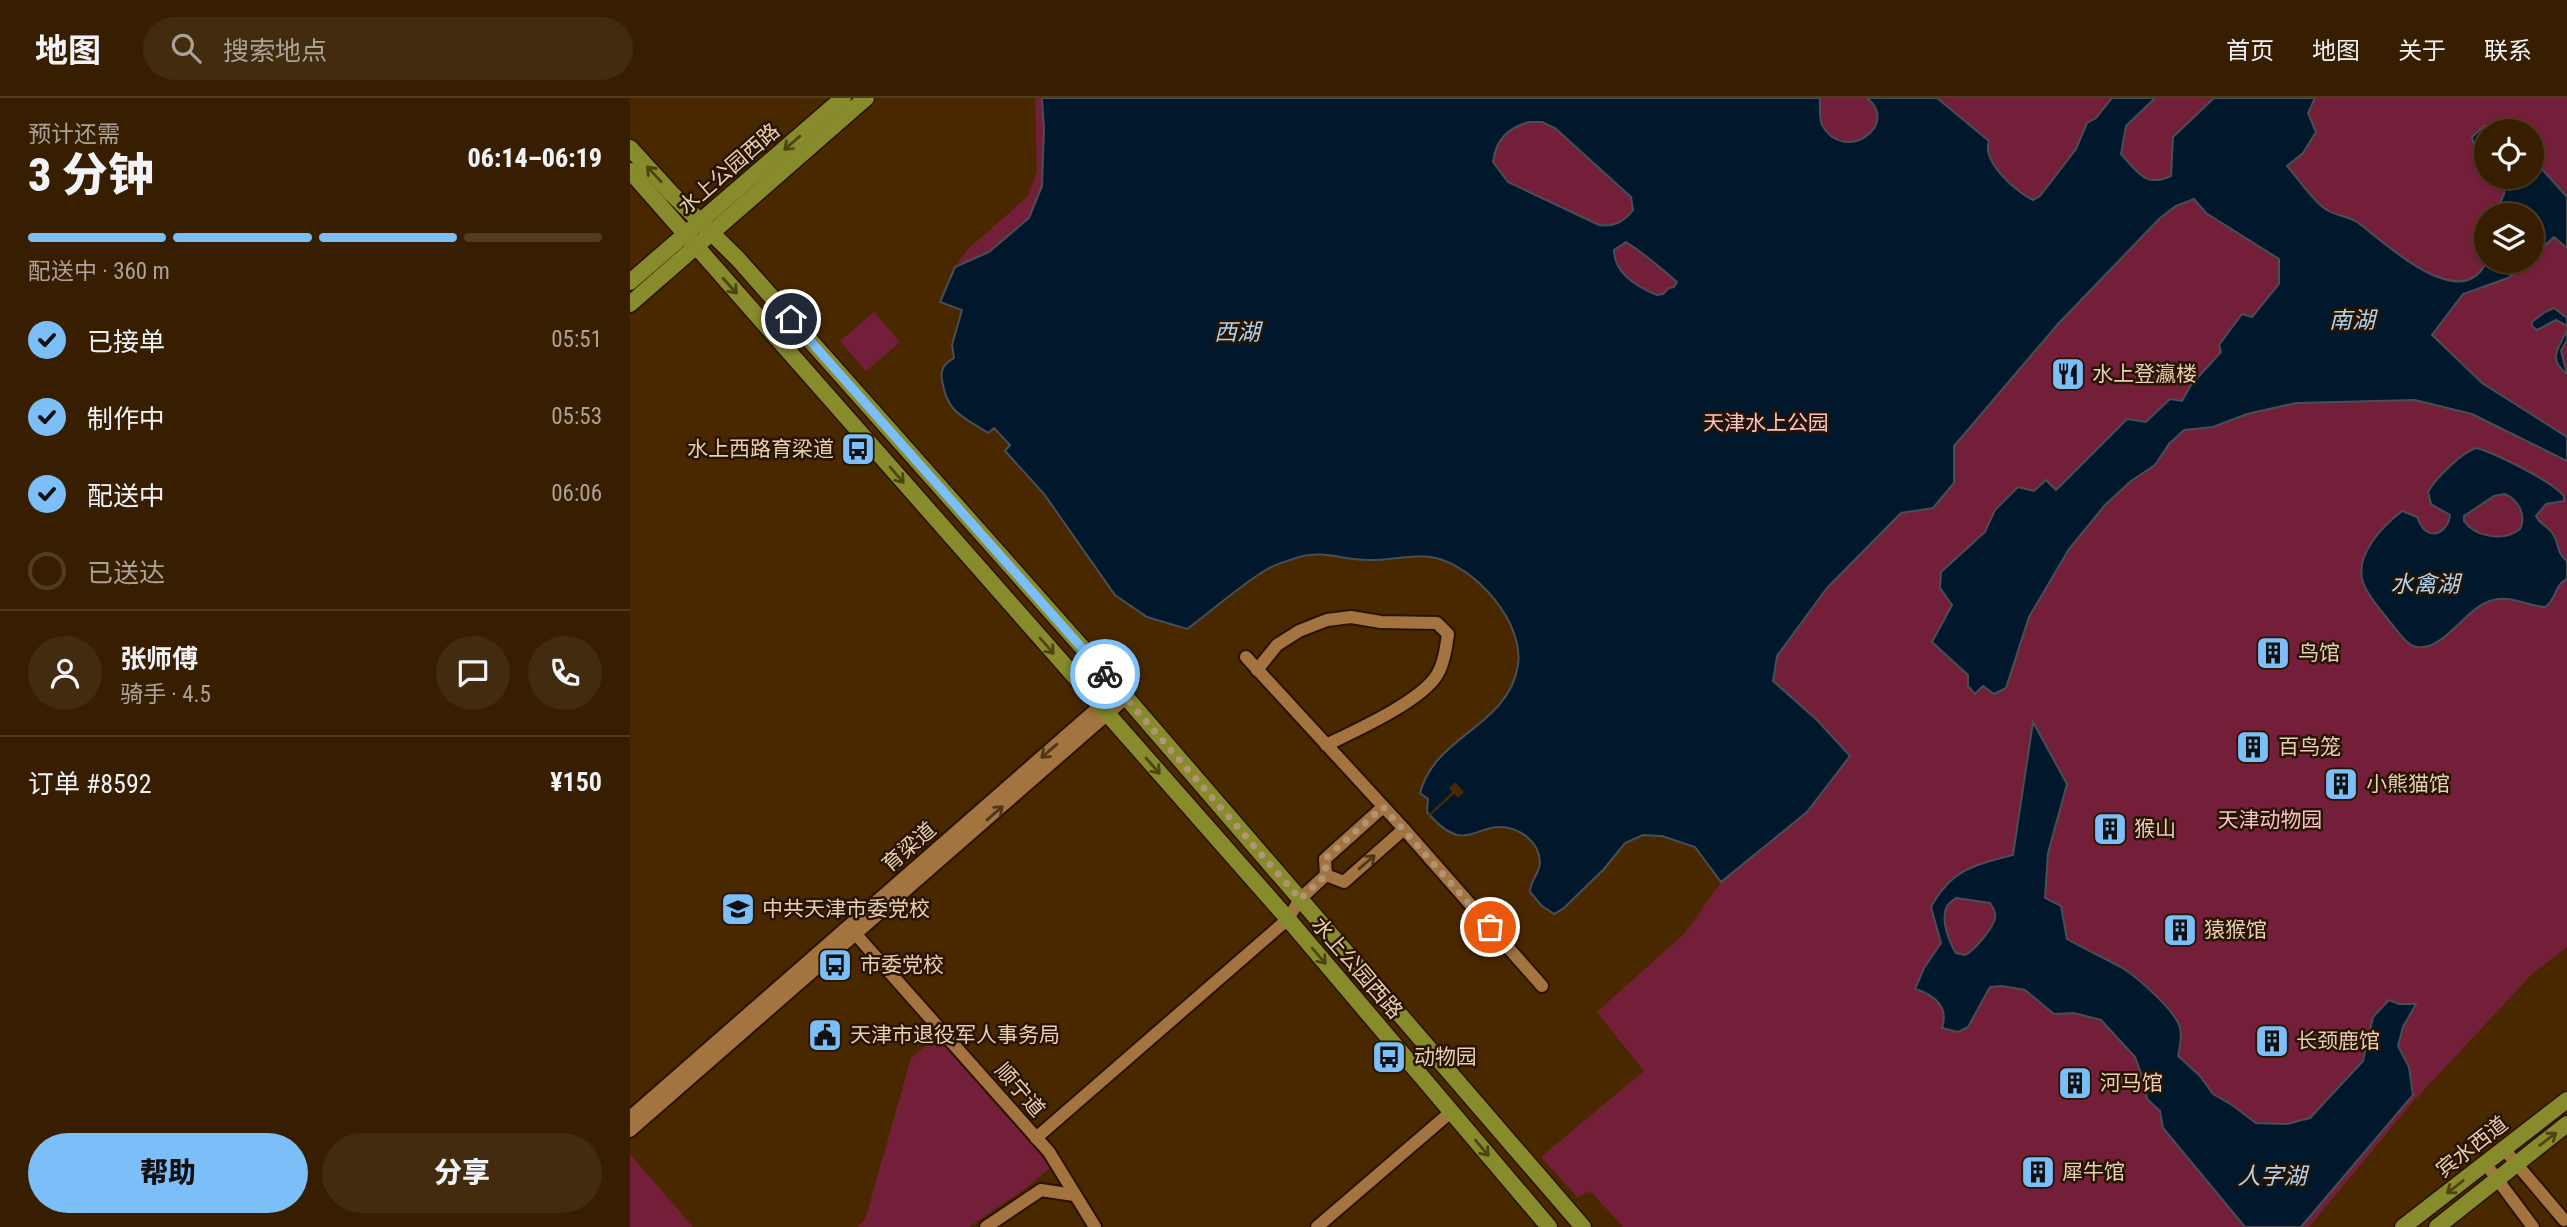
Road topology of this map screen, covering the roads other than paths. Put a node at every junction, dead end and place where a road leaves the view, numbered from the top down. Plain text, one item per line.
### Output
1 (843, 98) edge
2 (866, 98) edge
3 (630, 148) edge
4 (630, 171) edge
5 (700, 222) junction
6 (713, 233) junction
7 (684, 235) junction
8 (696, 248) junction
9 (630, 282) edge
10 (630, 304) edge
11 (1246, 657) dead end
12 (1257, 670) junction
13 (1123, 694) junction
14 (1104, 710) junction
15 (1326, 745) junction
16 (1383, 807) junction
17 (1404, 829) junction
18 (1326, 875) junction
19 (1300, 899) junction
20 (1288, 919) junction
21 (852, 930) junction
22 (1542, 986) dead end
23 (2567, 1100) edge
24 (1452, 1111) junction
25 (630, 1117) edge
26 (2567, 1124) edge
27 (630, 1131) edge
28 (1036, 1138) junction
29 (2504, 1149) junction
30 (2485, 1163) junction
31 (2516, 1164) junction
32 (2498, 1179) junction
33 (1074, 1195) junction
34 (2562, 1221) edge
35 (988, 1226) edge
36 (1095, 1227) edge
37 (1317, 1227) edge
38 (1549, 1227) edge
39 (1583, 1227) edge
40 (2403, 1227) edge
41 (2437, 1227) edge
42 (2533, 1227) edge

1 -> 5 main road, 水上公园西路
2 - 6 main road, 水上公园西路
5 -> 3 main road
4 - 7 main road
5 - 6 main road
5 - 7 main road, 水上公园西路
6 - 8 main road
6 - 13 main road, 水上公园西路
7 - 8 main road, 水上公园西路
7 - 9 main road
8 - 10 main road
8 -> 14 main road, 水上公园西路
11 - 12 street
12 - 15 street
12 - 15 street
13 - 14 street
13 - 19 main road, 水上公园西路
14 -> 20 main road, 水上公园西路
14 - 21 street
15 - 16 street
16 - 17 street
16 - 18 street
18 -> 17 street
17 - 22 street
18 - 19 street
19 - 20 street
19 - 39 main road, 水上公园西路
20 -> 24 main road, 水上公园西路
20 - 28 street
21 - 25 street
21 - 27 street
21 - 28 street, 顺宁道
23 - 29 main road, 宾水西道
24 - 37 street
24 -> 38 main road, 水上公园西路
31 -> 26 main road, 宾水西道
28 - 33 street, 顺宁道
29 - 30 main road, 宾水西道
29 - 31 street
30 - 32 street
30 -> 40 main road, 宾水西道
31 - 32 main road, 宾水西道
31 - 34 street
32 - 41 main road, 宾水西道
32 - 42 street
33 - 35 street
33 - 36 street, 顺宁道

